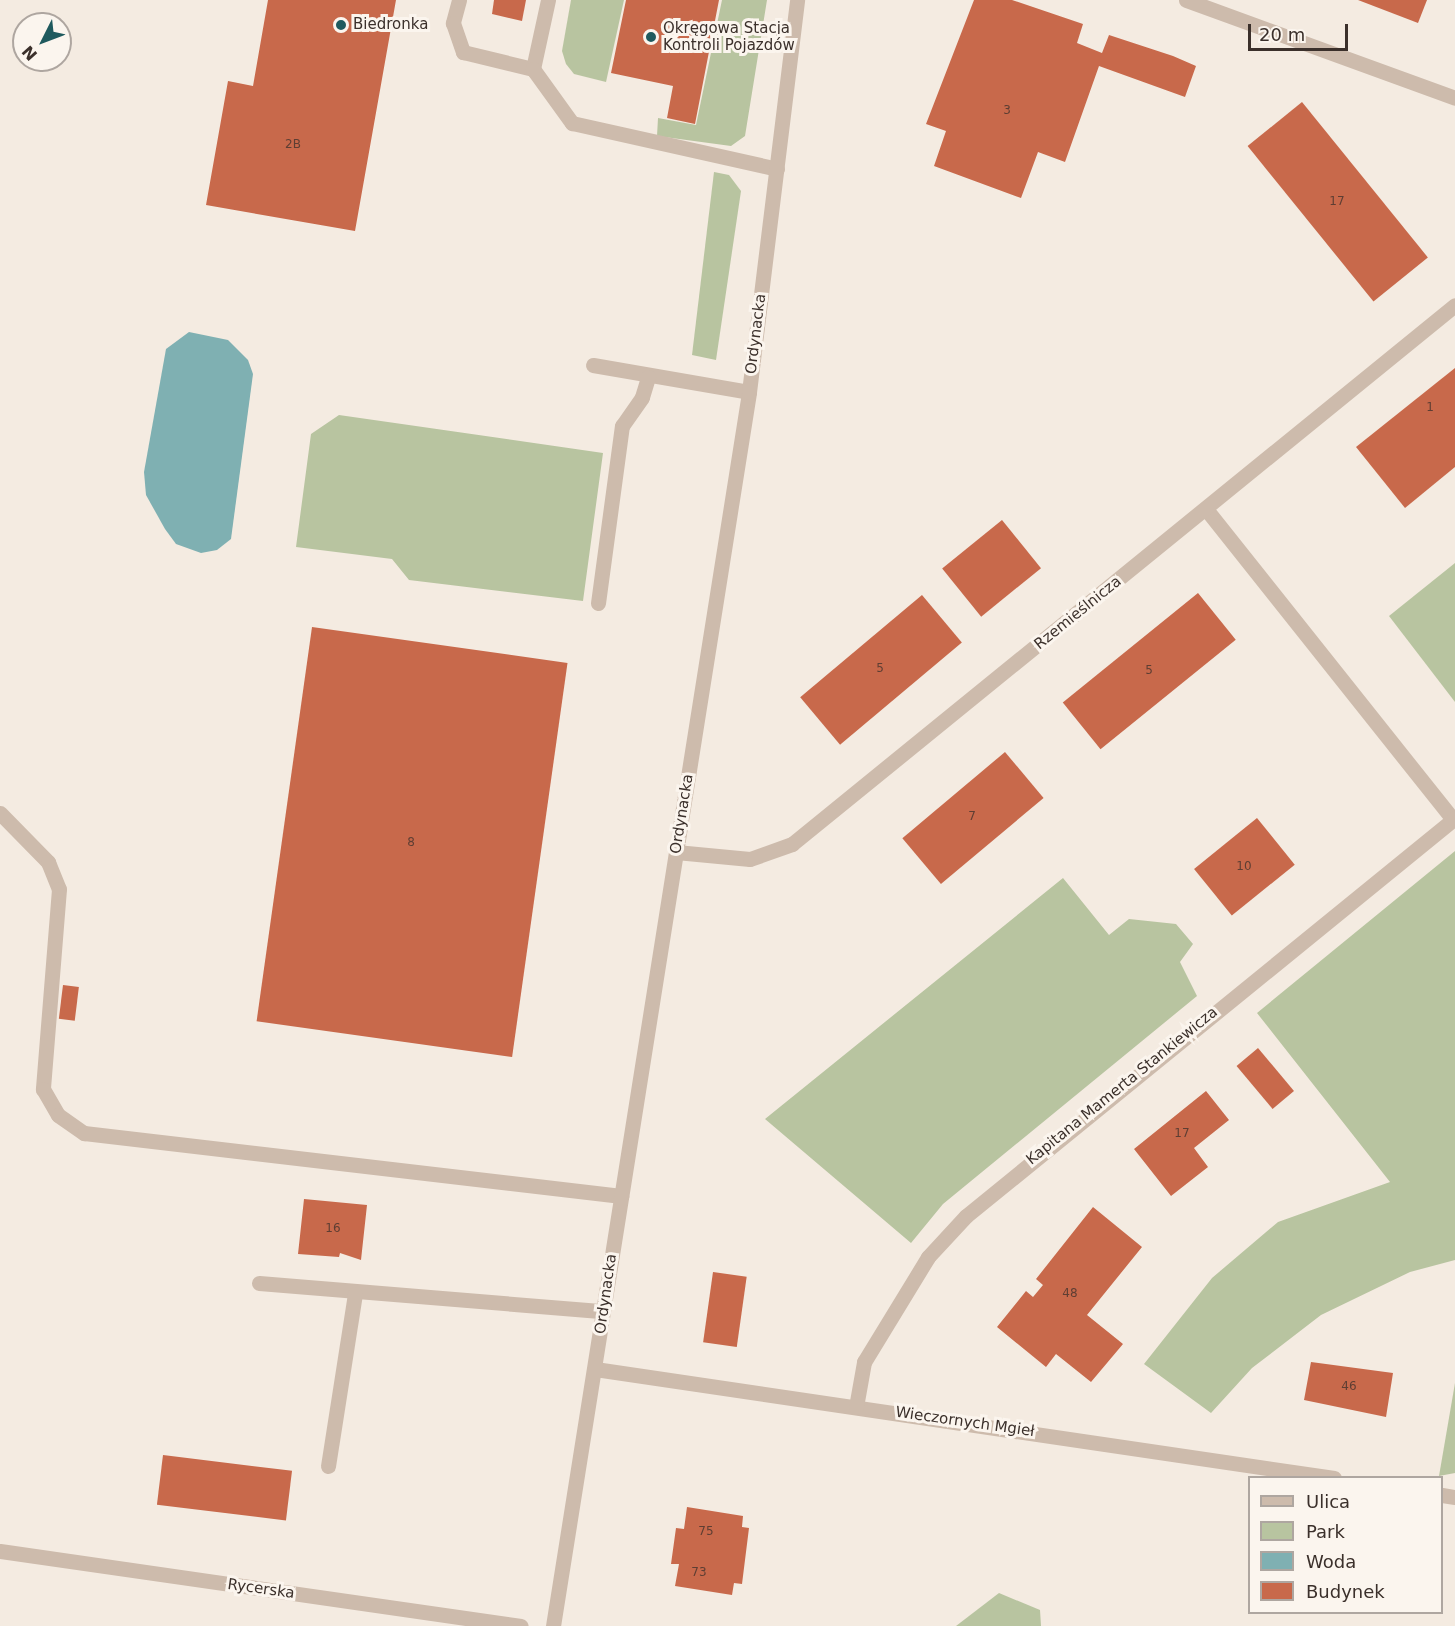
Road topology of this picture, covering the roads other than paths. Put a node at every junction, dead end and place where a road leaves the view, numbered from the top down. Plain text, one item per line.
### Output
1 (459, 0) edge
2 (548, 0) edge
3 (797, 0) edge
4 (1186, 0) edge
5 (533, 69) junction
6 (1455, 99) edge
7 (777, 169) junction
8 (1455, 305) edge
9 (593, 365) dead end
10 (648, 377) junction
11 (749, 392) junction
12 (1206, 508) junction
13 (598, 603) dead end
14 (0, 813) edge
15 (1454, 819) edge
16 (676, 852) junction
17 (621, 1196) junction
18 (259, 1282) dead end
19 (355, 1294) junction
20 (603, 1311) junction
21 (595, 1369) junction
22 (855, 1407) junction
23 (328, 1466) dead end
24 (1321, 1476) edge
25 (0, 1551) edge
26 (521, 1626) edge
27 (553, 1626) edge

1 - 5 street
2 - 5 street
3 - 7 street, Ordynacka
4 - 6 street
5 - 7 street
7 - 11 street, Ordynacka
8 - 12 street, Rzemieślnicza
9 - 10 street
10 - 11 street
10 - 13 street
11 - 16 street, Ordynacka
12 - 15 street
12 - 16 street, Rzemieślnicza
14 - 17 street
15 - 22 street, Kapitana Mamerta Stankiewicza
16 - 17 street, Ordynacka
17 - 20 street, Ordynacka
18 - 19 street
19 - 20 street
19 - 23 street
20 - 21 street, Ordynacka
21 - 22 street, Wieczornych Mgieł
21 - 27 street, Ordynacka
22 - 24 street, Wieczornych Mgieł
25 - 26 street, Rycerska

